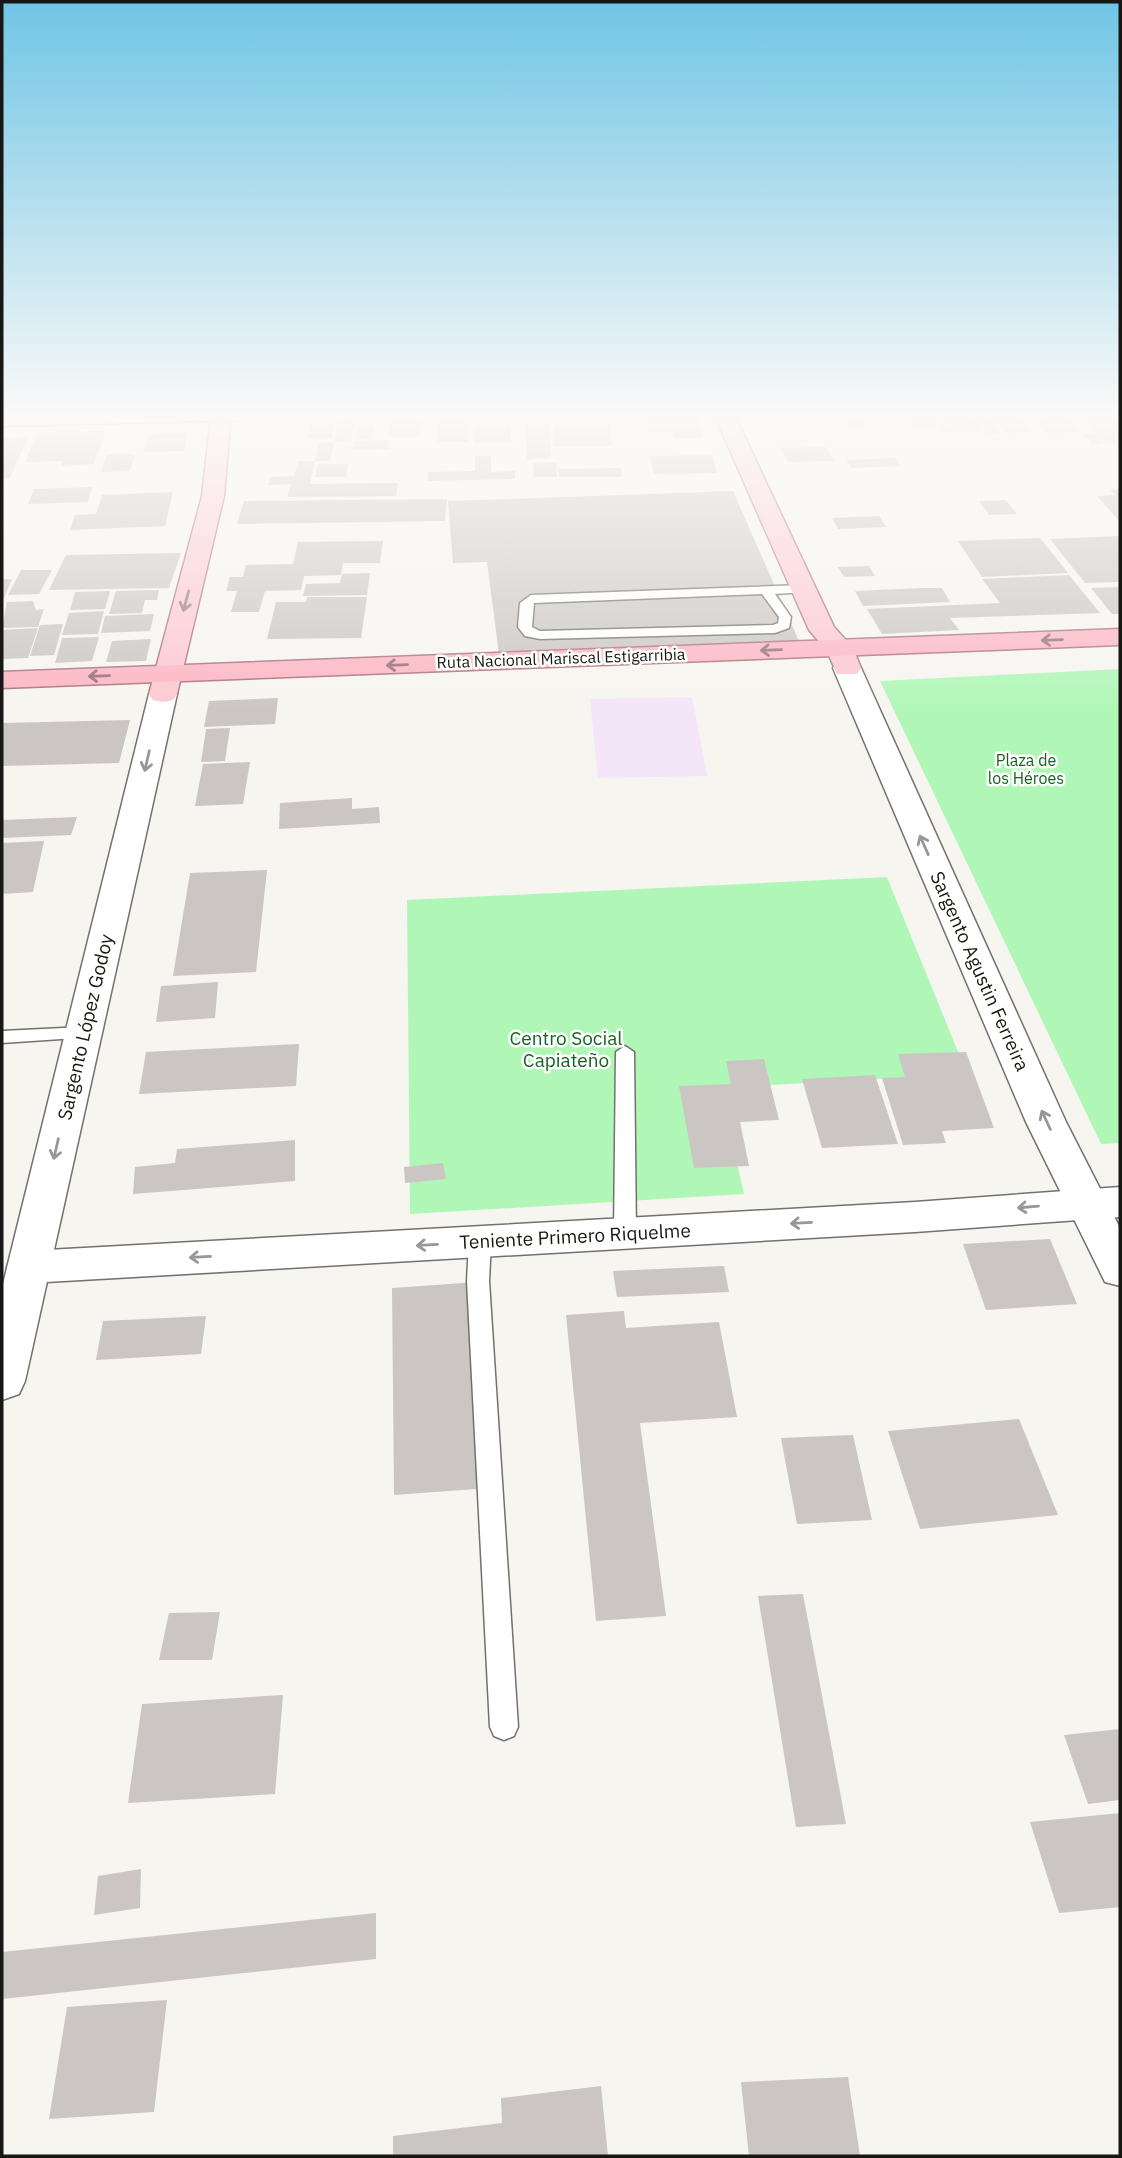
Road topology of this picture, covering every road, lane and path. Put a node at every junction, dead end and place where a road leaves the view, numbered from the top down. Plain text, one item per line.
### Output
1 (208, 515) edge
2 (769, 515) edge
3 (791, 515) edge
4 (802, 589) junction
5 (766, 590) junction
6 (1120, 637) edge
7 (542, 647) junction
8 (1120, 657) edge
9 (843, 658) junction
10 (2, 680) edge
11 (165, 684) junction
12 (2, 700) edge
13 (83, 1033) junction
14 (2, 1037) edge
15 (625, 1052) dead end
16 (1104, 1202) edge
17 (625, 1233) junction
18 (480, 1241) junction
19 (15, 1268) edge
20 (1120, 1270) edge
21 (2, 1381) edge
22 (504, 1727) dead end

1 -> 11 main road
2 - 4 main road
3 - 9 main road
4 - 5 lane
4 - 9 main road
5 - 7 lane
5 - 7 lane
6 -> 9 highway, Ruta Nacional Mariscal Estigarribia
9 -> 7 highway, Ruta Nacional Mariscal Estigarribia
7 -> 11 highway, Ruta Nacional Mariscal Estigarribia
8 - 9 highway, Ruta Nacional Mariscal Estigarribia
9 - 11 highway, Ruta Nacional Mariscal Estigarribia
16 -> 9 main road, Sargento Agustin Ferreira
11 -> 10 highway, Ruta Nacional Mariscal Estigarribia
11 - 12 highway, Ruta Nacional Mariscal Estigarribia
11 -> 13 main road, Sargento López Godoy
13 - 14 lane
13 -> 19 main road, Sargento López Godoy
15 - 17 lane
16 -> 17 main road, Teniente Primero Riquelme
16 - 20 main road, Sargento Agustin Ferreira
17 - 18 main road, Teniente Primero Riquelme
18 -> 19 main road, Teniente Primero Riquelme
18 - 22 lane
19 - 21 main road, Sargento López Godoy

